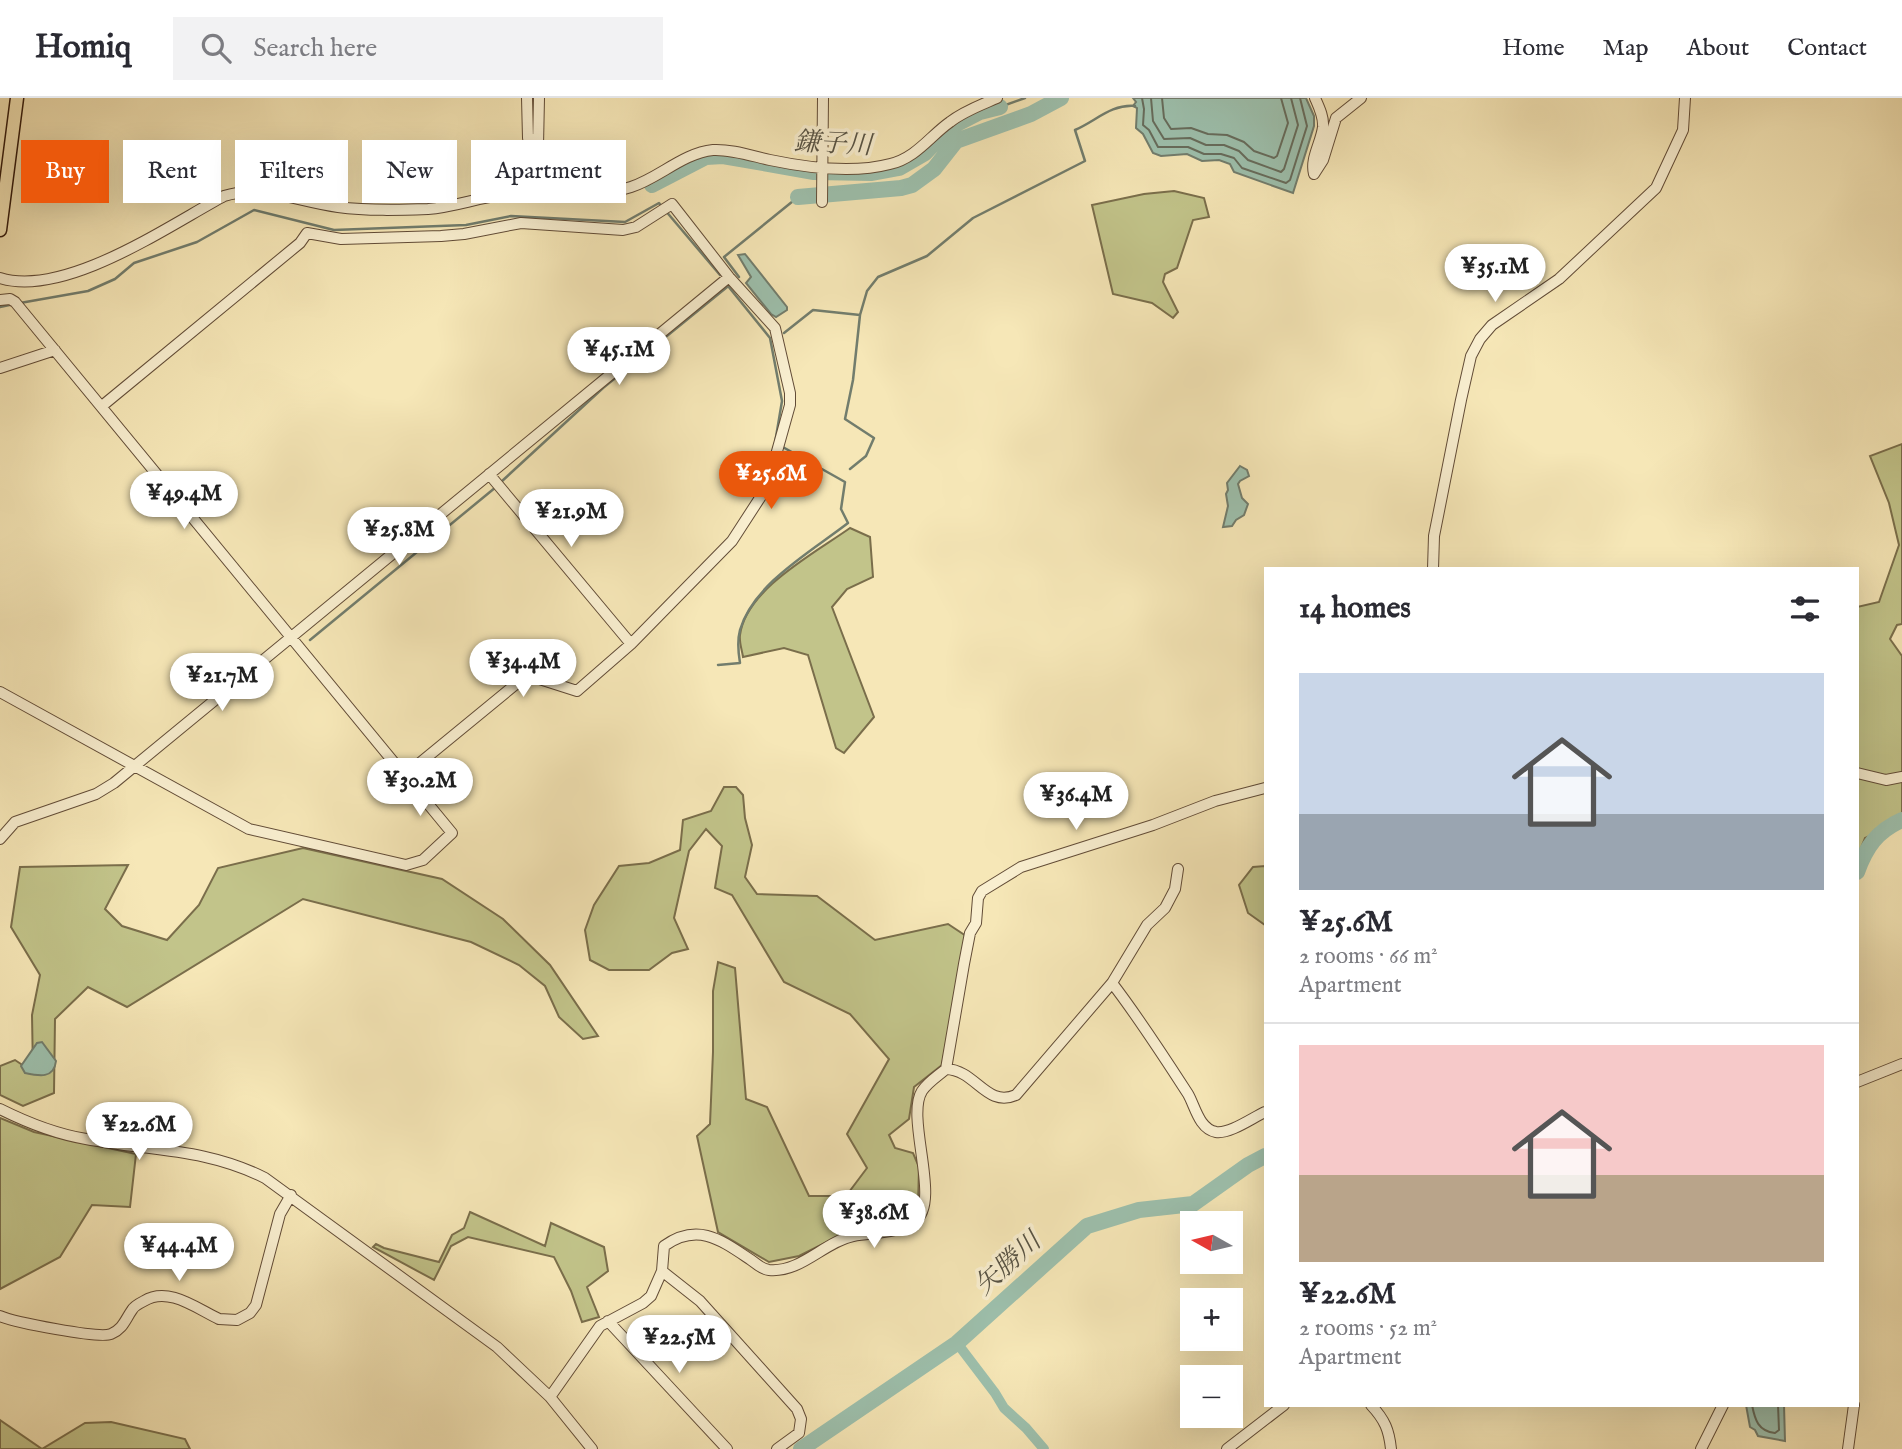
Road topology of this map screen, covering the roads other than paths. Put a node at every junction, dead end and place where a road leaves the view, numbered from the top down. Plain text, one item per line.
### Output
1 (17, 98) edge
2 (527, 98) edge
3 (539, 98) edge
4 (823, 98) edge
5 (997, 98) edge
6 (1315, 98) edge
7 (1361, 98) edge
8 (1685, 98) edge
9 (6, 135) edge
10 (537, 139) joint
11 (823, 168) junction
12 (626, 187) edge
13 (471, 201) edge
14 (822, 202) dead end
15 (0, 230) edge
16 (729, 277) junction
17 (0, 278) edge
18 (0, 300) edge
19 (55, 350) junction
20 (0, 368) edge
21 (102, 406) junction
22 (489, 474) junction
23 (1433, 567) edge
24 (290, 636) junction
25 (631, 644) junction
26 (0, 692) edge
27 (134, 766) junction
28 (1859, 773) edge
29 (404, 776) junction
30 (1902, 777) edge
31 (1264, 788) edge
32 (0, 839) edge
33 (1178, 869) dead end
34 (1112, 983) junction
35 (1902, 1065) edge
36 (946, 1069) junction
37 (1859, 1081) edge
38 (0, 1109) edge
39 (1264, 1112) edge
40 (291, 1195) junction
41 (662, 1271) junction
42 (0, 1316) edge
43 (608, 1321) junction
44 (550, 1396) junction
45 (1281, 1407) edge
46 (1373, 1407) edge
47 (1722, 1407) edge
48 (1854, 1407) edge
49 (592, 1449) edge
50 (727, 1449) edge
51 (777, 1449) edge
52 (1227, 1449) edge
53 (1391, 1449) edge
54 (1701, 1449) edge
55 (1848, 1449) edge

1 - 9 main road
2 - 10 street
3 - 10 street
4 - 11 street
5 - 11 street
6 - 7 street
8 - 23 street
9 - 15 main road
11 - 12 street
11 - 14 street
13 - 17 street
16 - 21 street
16 - 22 street
16 - 25 street
18 - 19 street
19 - 20 street
19 - 21 street
21 - 24 street
22 - 24 street
22 - 25 street
24 - 27 street
24 - 29 street
25 - 29 street
26 - 27 street
27 - 29 street
27 - 32 street
28 - 30 street
31 - 36 street
33 - 34 street
34 - 36 street
34 - 39 street
35 - 37 street
36 - 41 street
38 - 40 street
40 - 42 street
40 - 44 street
41 - 43 street
41 - 51 street
43 - 44 street
43 - 50 street
44 - 49 street
45 - 52 street
46 - 53 street
47 - 54 street
48 - 55 street

